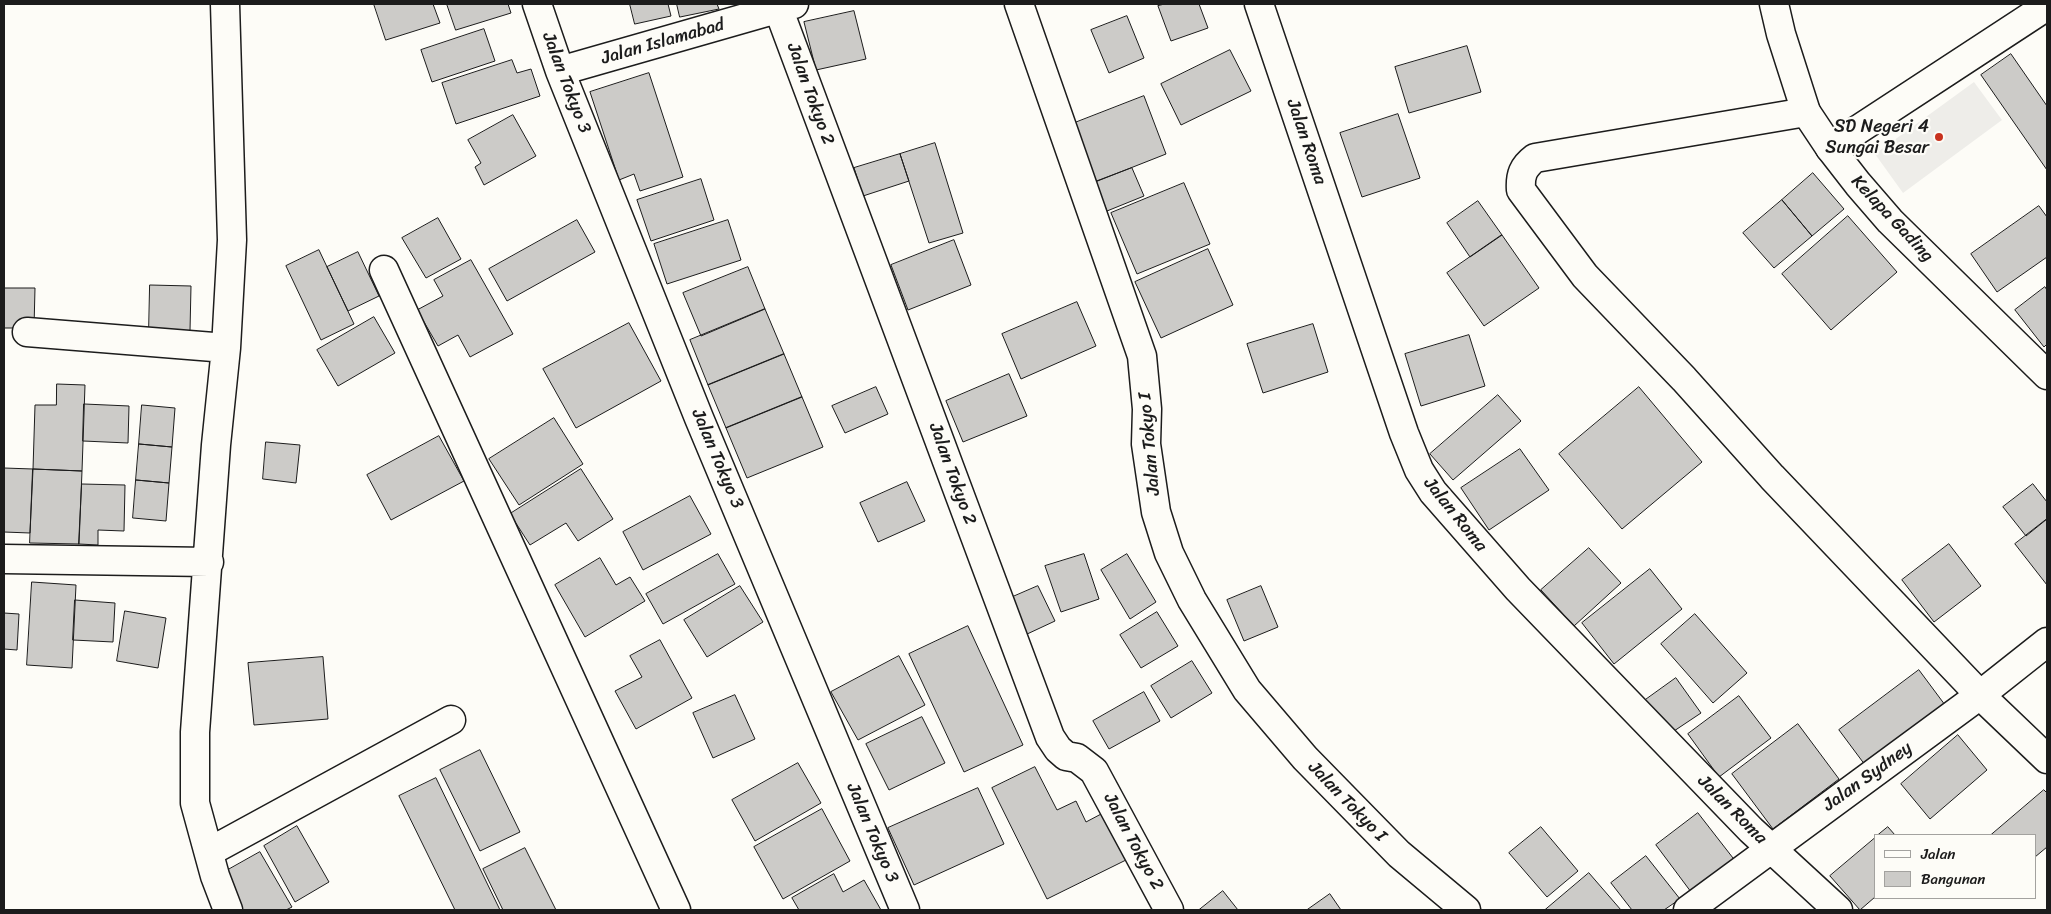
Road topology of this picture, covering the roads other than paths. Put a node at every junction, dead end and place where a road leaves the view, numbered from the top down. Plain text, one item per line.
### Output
1 (225, 4) edge
2 (537, 4) edge
3 (1019, 4) edge
4 (1260, 4) edge
5 (1774, 4) edge
6 (786, 6) edge
7 (2047, 6) edge
8 (560, 71) junction
9 (1806, 112) junction
10 (1830, 148) junction
11 (384, 270) dead end
12 (28, 332) dead end
13 (226, 348) junction
14 (2047, 375) edge
15 (4, 559) edge
16 (209, 562) junction
17 (2047, 642) edge
18 (1980, 695) junction
19 (452, 720) dead end
20 (2047, 759) edge
21 (1771, 848) junction
22 (209, 852) junction
23 (228, 910) edge
24 (676, 910) edge
25 (905, 910) edge
26 (1169, 910) edge
27 (1466, 910) edge
28 (1688, 910) edge
29 (1838, 910) edge

1 - 13 street
2 - 8 street, Jalan Tokyo 3
3 - 27 street, Jalan Tokyo I
4 - 21 street, Jalan Roma
5 - 9 street, Kelapa Gading
6 - 8 street, Jalan Islamabad
6 - 26 street, Jalan Tokyo 2
7 - 10 street
8 - 25 street, Jalan Tokyo 3
9 - 10 street, Kelapa Gading
9 - 18 street
10 - 14 street, Kelapa Gading
11 - 24 street
12 - 13 street
13 - 16 street
15 - 16 street
16 - 22 street
17 - 18 street, Jalan Sydney
18 - 20 street
18 - 21 street, Jalan Sydney
19 - 22 street
21 - 28 street, Jalan Sydney
21 - 29 street, Jalan Roma
22 - 23 street

